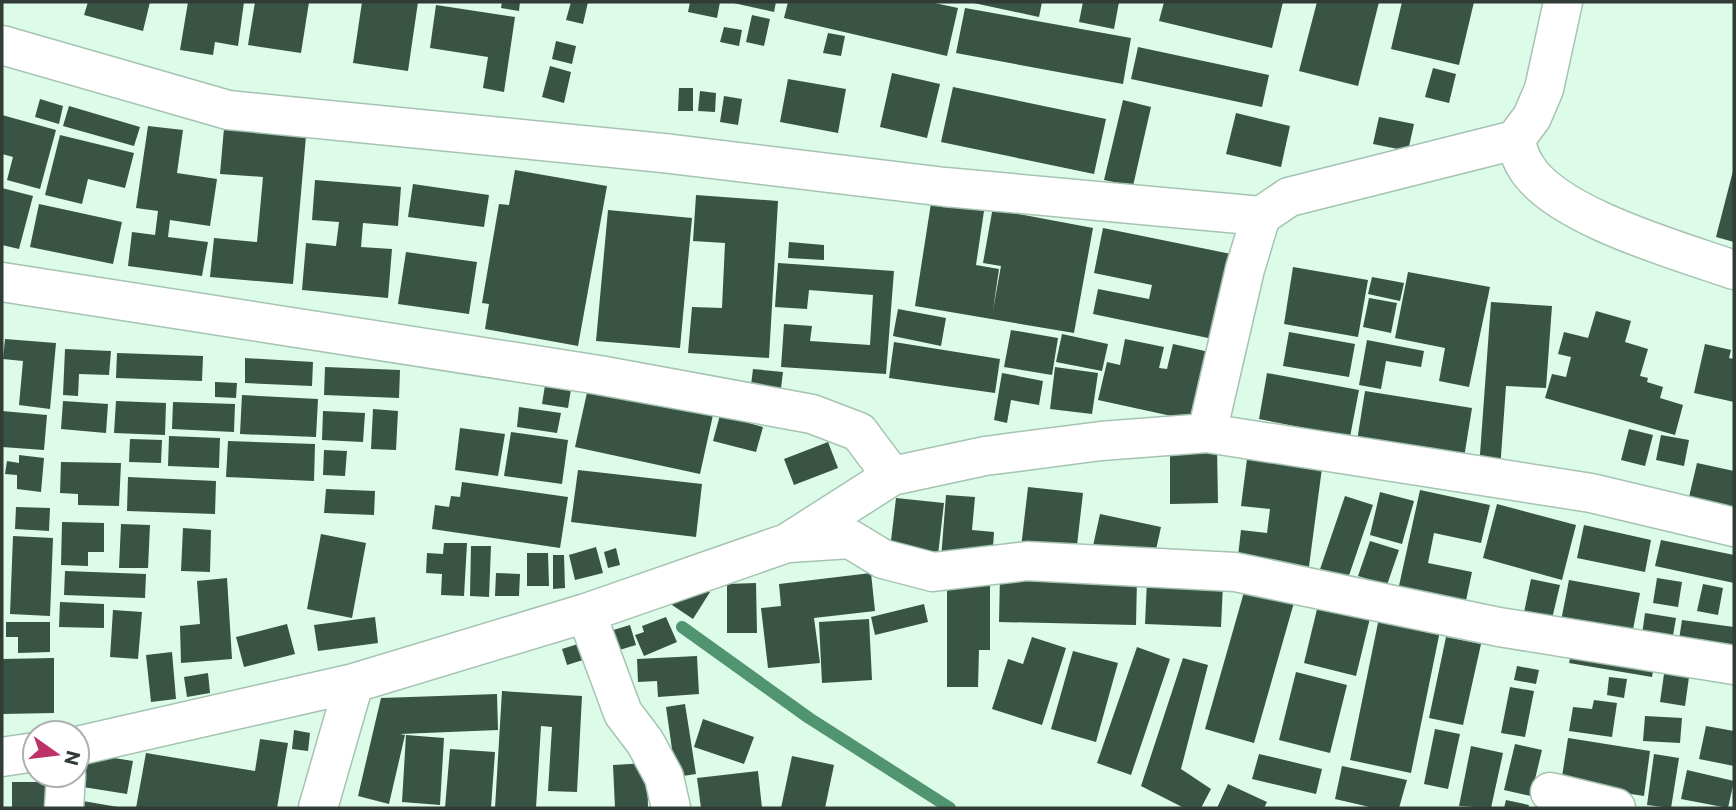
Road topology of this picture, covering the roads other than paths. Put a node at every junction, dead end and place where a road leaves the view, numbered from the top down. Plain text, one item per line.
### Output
1 (1563, 2) edge
2 (2, 45) edge
3 (1514, 140) junction
4 (1261, 216) junction
5 (1734, 270) edge
6 (2, 282) edge
7 (1207, 433) junction
8 (892, 476) junction
9 (1734, 527) edge
10 (787, 543) junction
11 (586, 613) junction
12 (1734, 665) edge
13 (354, 683) junction
14 (91, 743) edge
15 (21, 754) edge
16 (2, 757) edge
17 (65, 789) edge
18 (1550, 792) dead end
19 (64, 808) edge
20 (318, 808) edge
21 (671, 808) edge
22 (1616, 808) edge

1 - 3 street
2 - 4 street
3 - 4 street
3 - 5 street
4 - 7 street
6 - 8 street
7 - 8 street
7 - 9 street
8 - 10 street
10 - 11 street
10 - 12 street
11 - 13 street
11 - 21 street
13 - 14 street
13 - 20 street
15 - 16 street
17 - 19 street
18 - 22 street

